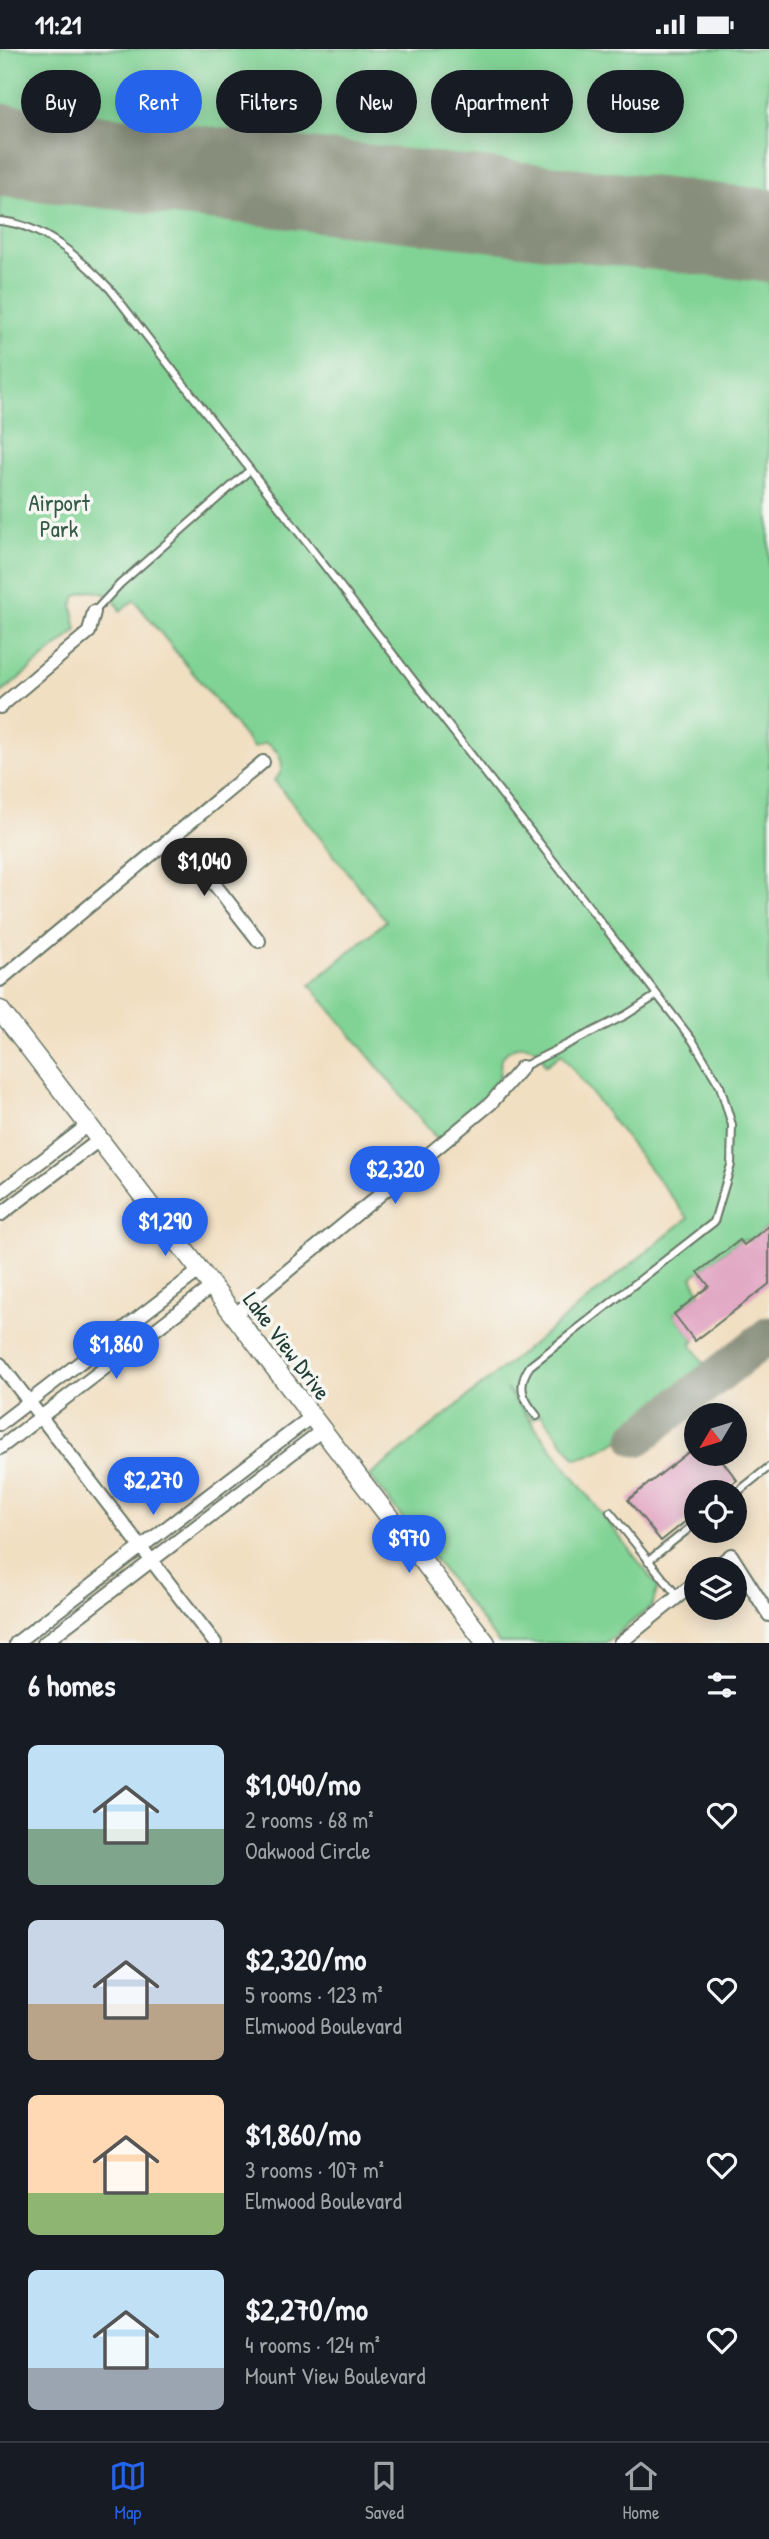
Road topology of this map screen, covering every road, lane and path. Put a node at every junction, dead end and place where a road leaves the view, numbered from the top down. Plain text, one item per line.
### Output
1 (0, 221) edge
2 (250, 470) junction
3 (94, 613) joint
4 (0, 707) edge
5 (263, 762) dead end
6 (175, 834) junction
7 (258, 941) dead end
8 (0, 980) edge
9 (657, 995) junction
10 (0, 1010) edge
11 (522, 1067) joint
12 (93, 1132) junction
13 (0, 1193) edge
14 (0, 1216) edge
15 (199, 1271) junction
16 (211, 1287) junction
17 (233, 1316) junction
18 (0, 1364) edge
19 (29, 1402) junction
20 (537, 1416) dead end
21 (41, 1417) junction
22 (0, 1424) edge
23 (316, 1424) junction
24 (0, 1448) edge
25 (769, 1467) edge
26 (747, 1484) edge
27 (610, 1512) dead end
28 (684, 1533) edge
29 (141, 1547) junction
30 (152, 1561) junction
31 (648, 1561) junction
32 (747, 1579) edge
33 (684, 1592) edge
34 (678, 1597) junction
35 (769, 1615) edge
36 (16, 1643) edge
37 (44, 1643) edge
38 (215, 1643) edge
39 (486, 1643) edge
40 (620, 1643) edge

1 - 2 lane
2 - 3 lane
2 - 9 lane
3 - 4 street
5 - 6 street
6 - 7 street
6 - 8 street
9 - 11 lane
9 - 20 lane
10 - 12 street, Lake View Drive
11 - 17 street
12 - 13 street
12 - 14 street
12 - 15 street, Lake View Drive
15 - 16 street, Lake View Drive
15 - 19 street
16 - 17 street, Lake View Drive
16 - 21 street
17 - 23 street, Lake View Drive
18 - 19 street
19 - 21 street
19 - 22 street
21 - 24 street
21 - 29 street
23 - 29 street
23 - 30 street
23 - 39 street, Lake View Drive
25 - 26 lane
27 - 31 lane
28 - 31 lane
29 - 30 street
29 - 36 street
30 - 37 street
30 - 38 street
31 - 34 lane
32 - 35 street
33 - 34 street
34 - 40 street

